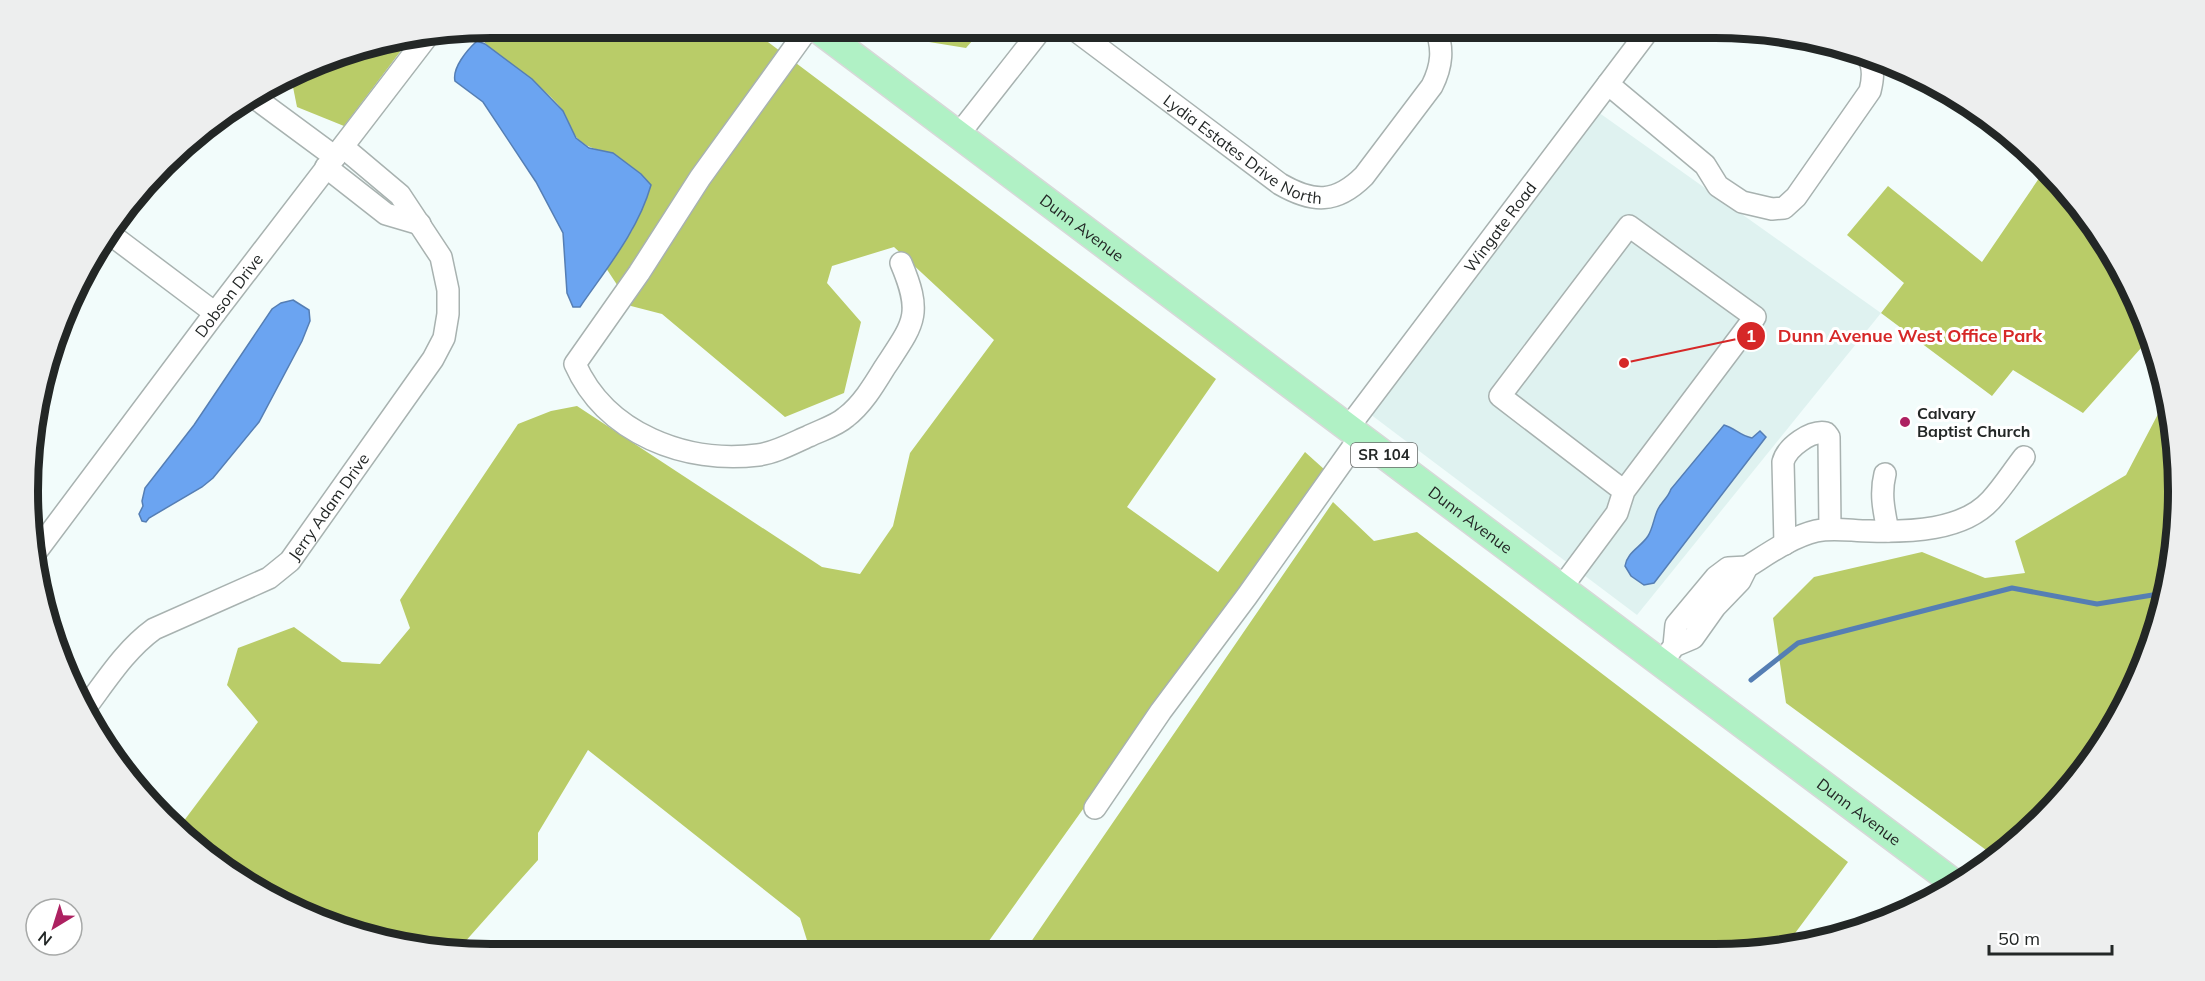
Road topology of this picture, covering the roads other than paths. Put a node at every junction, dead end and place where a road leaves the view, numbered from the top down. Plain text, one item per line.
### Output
1 (801, 38) edge
2 (830, 38) edge
3 (1034, 38) edge
4 (1086, 38) edge
5 (1440, 38) edge
6 (1643, 38) edge
7 (423, 42) edge
8 (1871, 66) edge
9 (1608, 84) junction
10 (259, 101) edge
11 (959, 134) junction
12 (334, 157) junction
13 (115, 238) edge
14 (901, 263) dead end
15 (215, 313) junction
16 (1354, 432) junction
17 (2024, 457) dead end
18 (1885, 474) dead end
19 (1624, 491) junction
20 (1830, 529) junction
21 (1888, 531) junction
22 (1785, 544) junction
23 (41, 546) edge
24 (1562, 588) junction
25 (1668, 655) junction
26 (90, 702) edge
27 (1095, 808) dead end
28 (1948, 878) edge

1 - 14 street
2 - 11 main road, Dunn Avenue / SR 104
3 - 11 street
4 - 5 street, Lydia Estates Drive North
6 - 9 street, Wingate Road
7 - 12 street, Dobson Drive
8 - 9 street
9 - 16 street, Wingate Road
10 - 12 street, Jerry Adam Drive
11 - 16 main road, Dunn Avenue / SR 104
12 - 15 street, Dobson Drive
12 - 26 street, Jerry Adam Drive
13 - 15 street
15 - 23 street, Dobson Drive
16 - 24 main road, Dunn Avenue / SR 104
16 - 27 street, Wingate Road
17 - 21 street
18 - 21 street
19 - 19 street
19 - 24 street
20 - 21 street
20 - 22 street
20 - 22 street
22 - 25 street
24 - 25 main road, Dunn Avenue / SR 104
25 - 28 main road, Dunn Avenue / SR 104

